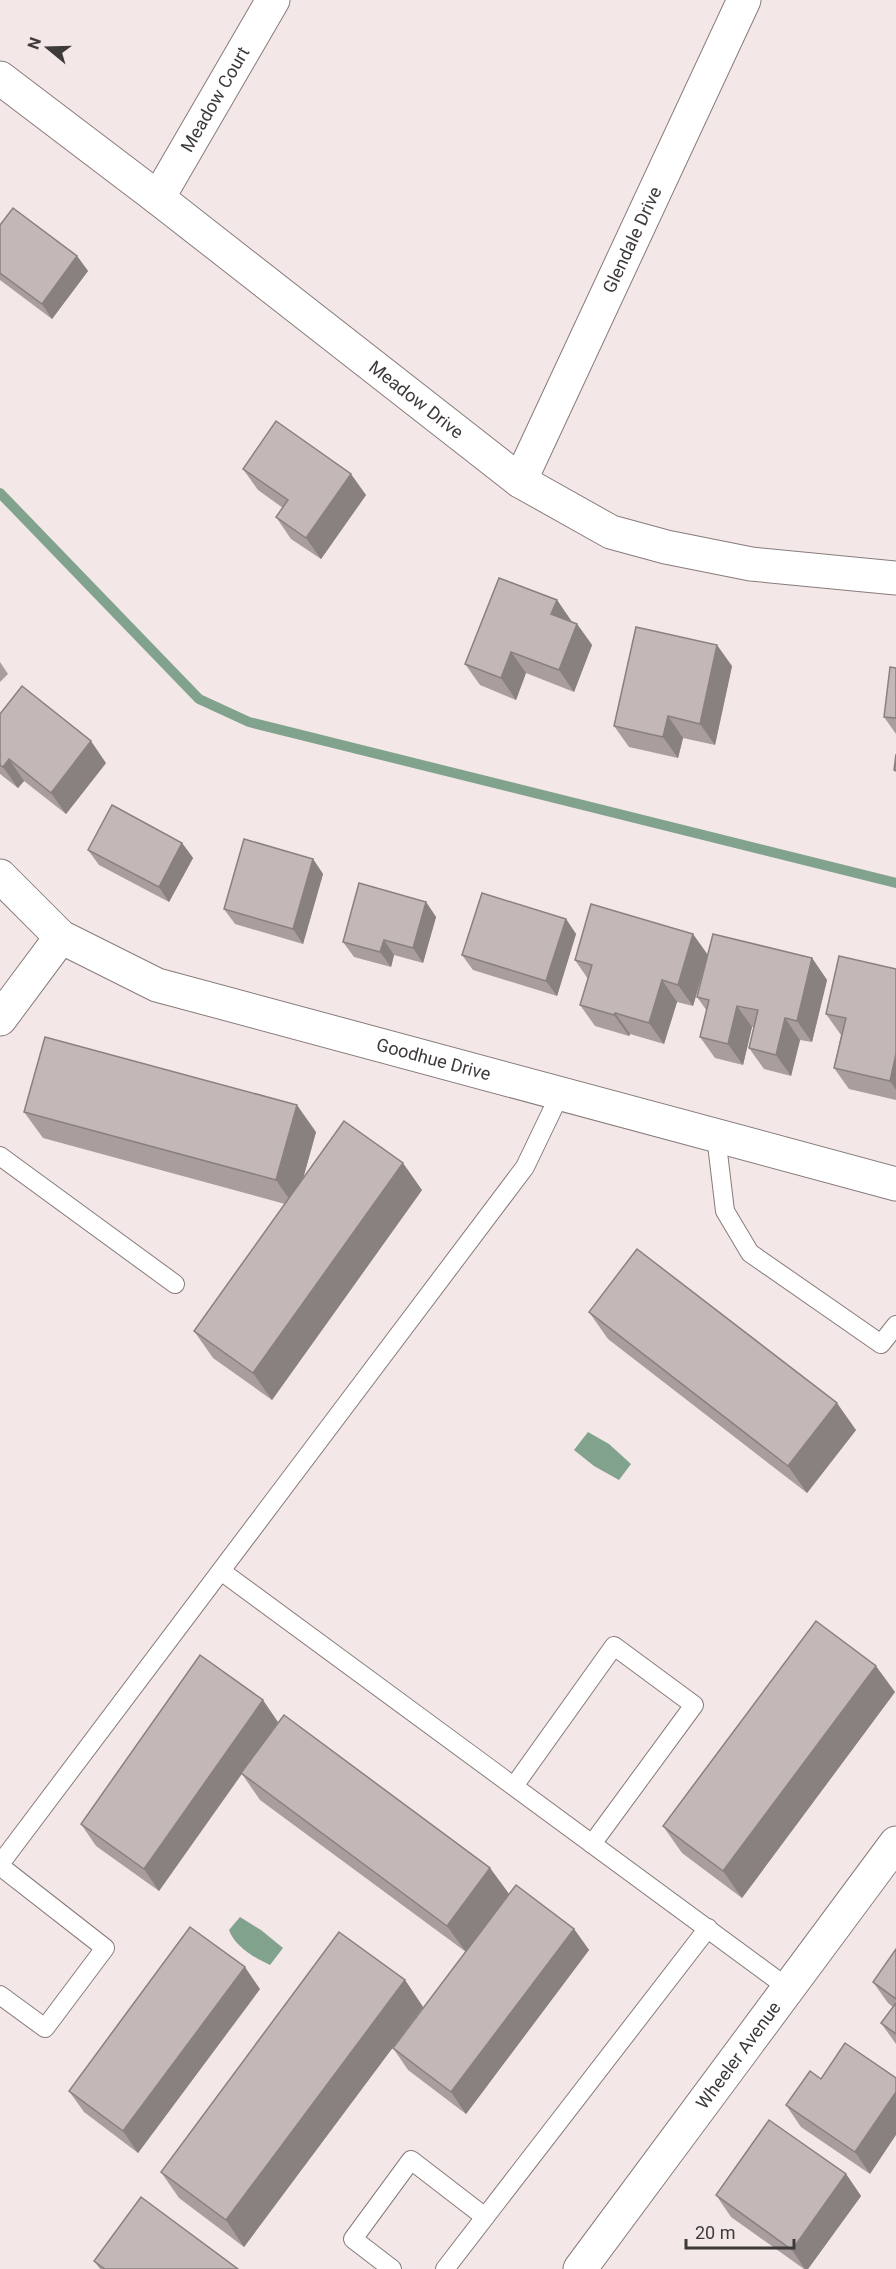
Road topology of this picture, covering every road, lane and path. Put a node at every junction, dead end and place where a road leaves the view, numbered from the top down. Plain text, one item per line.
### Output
1 (273, 0) edge
2 (744, 0) edge
3 (0, 78) edge
4 (158, 198) junction
5 (520, 481) junction
6 (896, 578) edge
7 (0, 876) edge
8 (60, 937) junction
9 (0, 1019) edge
10 (560, 1094) junction
11 (716, 1136) junction
12 (0, 1156) edge
13 (896, 1184) edge
14 (175, 1284) dead end
15 (896, 1325) edge
16 (221, 1571) junction
17 (514, 1786) junction
18 (896, 1843) edge
19 (592, 1844) junction
20 (0, 1865) edge
21 (708, 1928) junction
22 (788, 1988) junction
23 (0, 1995) edge
24 (485, 2217) junction
25 (392, 2269) edge
26 (445, 2269) edge
27 (580, 2269) edge

1 - 4 street, Meadow Court
2 - 5 street, Glendale Drive
3 - 4 street, Meadow Drive
4 - 5 street, Meadow Drive
5 - 6 street, Meadow Drive
7 - 8 street, Goodhue Drive
8 - 9 street
8 - 10 street, Goodhue Drive
10 - 11 street, Goodhue Drive
10 - 16 lane
11 - 13 street, Goodhue Drive
11 - 15 lane
12 - 14 lane
16 - 17 lane
16 - 20 lane
17 - 19 lane
17 - 19 lane
18 - 22 street, Wheeler Avenue
19 - 21 lane
20 - 23 lane
21 - 22 lane
21 - 24 lane
22 - 27 street, Wheeler Avenue
24 - 25 lane
24 - 26 lane

